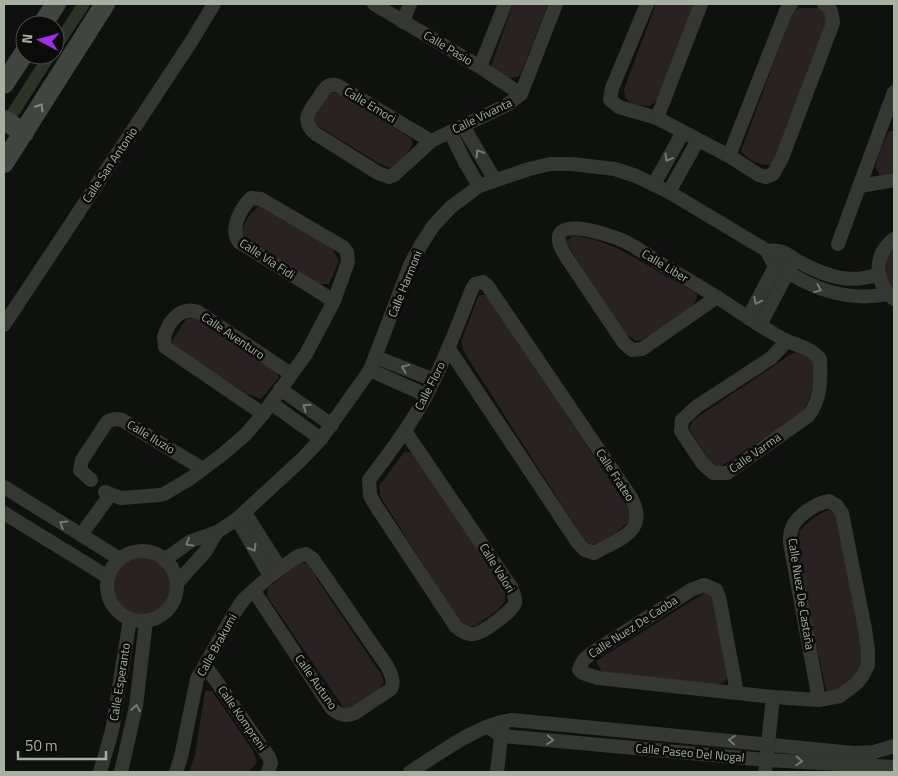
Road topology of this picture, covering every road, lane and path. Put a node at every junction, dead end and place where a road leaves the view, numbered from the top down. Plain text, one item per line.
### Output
1 (56, 4) edge
2 (105, 4) edge
3 (214, 4) edge
4 (374, 4) edge
5 (410, 4) edge
6 (505, 4) edge
7 (556, 4) edge
8 (647, 4) edge
9 (701, 4) edge
10 (791, 4) edge
11 (824, 4) edge
12 (49, 15) edge
13 (403, 22) junction
14 (16, 65) edge
15 (480, 67) junction
16 (4, 84) edge
17 (894, 92) edge
18 (521, 94) junction
19 (657, 118) junction
20 (889, 120) edge
21 (15, 127) edge
22 (457, 129) junction
23 (683, 132) junction
24 (698, 140) junction
25 (431, 141) junction
26 (729, 156) junction
27 (4, 163) edge
28 (389, 177) joint
29 (495, 180) junction
30 (894, 180) edge
31 (654, 184) junction
32 (479, 186) junction
33 (860, 186) junction
34 (669, 192) junction
35 (894, 239) edge
36 (838, 244) dead end
37 (766, 250) junction
38 (788, 256) junction
39 (782, 269) junction
40 (878, 274) junction
41 (476, 284) joint
42 (716, 297) junction
43 (891, 297) edge
44 (334, 301) junction
45 (754, 322) junction
46 (4, 325) edge
47 (787, 341) junction
48 (449, 348) junction
49 (376, 357) junction
50 (820, 359) joint
51 (370, 370) junction
52 (291, 374) junction
53 (434, 380) junction
54 (280, 389) junction
55 (426, 395) junction
56 (267, 408) junction
57 (332, 425) junction
58 (405, 431) junction
59 (321, 439) junction
60 (203, 469) junction
61 (91, 480) dead end
62 (369, 480) joint
63 (4, 487) edge
64 (4, 512) edge
65 (241, 516) junction
66 (218, 532) junction
67 (81, 535) junction
68 (310, 555) joint
69 (120, 559) junction
70 (164, 560) junction
71 (275, 572) junction
72 (108, 577) junction
73 (176, 583) junction
74 (254, 591) junction
75 (130, 619) junction
76 (146, 621) junction
77 (205, 665) junction
78 (868, 665) joint
79 (736, 693) junction
80 (773, 697) junction
81 (819, 700) junction
82 (503, 721) junction
83 (488, 727) junction
84 (502, 736) junction
85 (768, 744) junction
86 (894, 746) edge
87 (766, 766) edge
88 (894, 767) edge
89 (100, 772) edge
90 (121, 772) edge
91 (176, 772) edge
92 (268, 772) edge
93 (410, 772) edge
94 (497, 772) edge

1 - 12 main road
21 -> 2 main road
3 - 46 street, Calle San Antonio
4 - 13 street, Calle Pasio
5 - 13 street
6 - 15 street
7 - 18 street, Calle Vivanta
8 - 19 street
9 - 19 street
10 - 26 street
11 - 26 street
13 - 15 street, Calle Pasio
14 - 16 main road
15 - 18 street, Calle Pasio
17 - 20 street
18 - 22 street, Calle Vivanta
19 - 23 street
20 - 33 street
21 - 27 main road
22 - 25 street, Calle Vivanta
29 -> 22 street
22 - 32 street
23 - 24 street
23 -> 31 street
24 - 26 street
24 - 34 street
25 - 28 street, Calle Vivanta
25 - 28 street, Calle Emoci
29 - 31 street, Calle Harmoni
29 - 32 street, Calle Harmoni
30 - 33 street
31 - 34 street, Calle Harmoni
32 - 49 street, Calle Harmoni
33 - 36 street
34 - 37 street, Calle Harmoni
35 - 40 street
37 - 38 street, Calle Harmoni
37 - 39 street, Calle Harmoni
38 - 39 street
38 - 40 street, Calle Harmoni
39 -> 43 street, Calle Harmoni
39 - 45 street
40 - 43 street
41 - 48 street, Calle Floro
41 - 48 street, Calle Frateo
42 - 42 street, Calle Liber
42 - 45 street, Calle Liber
44 - 44 street, Calle Vía Fidi
44 - 52 street
45 - 47 street, Calle Liber
47 - 50 street, Calle Liber
47 - 50 street, Calle Varma
48 - 53 street, Calle Floro
49 - 51 street, Calle Harmoni
53 -> 49 street
51 - 55 street
51 - 57 street, Calle Harmoni
52 - 54 street
52 - 56 street, Calle Aventuro
53 - 55 street, Calle Floro
54 - 56 street
57 -> 54 street
55 - 58 street, Calle Floro
56 - 59 street
56 - 60 street
57 - 59 street, Calle Harmoni
58 - 62 street, Calle Floro
58 - 62 street, Calle Valori
59 - 65 street, Calle Harmoni
60 - 61 street, Calle Iluzio
60 - 67 street
67 -> 63 street
64 - 72 street
65 - 66 street, Calle Harmoni
65 - 71 street
66 -> 70 street, Calle Harmoni
66 - 73 street, Calle Harmoni
67 - 69 street
68 - 71 street, Calle Brakumi
68 - 74 street, Calle Autuno
69 - 70 street
69 - 72 street
70 - 73 street
71 - 74 street, Calle Brakumi
72 - 75 street
73 - 76 street
74 - 77 street, Calle Brakumi
75 - 76 street
75 - 89 street, Calle Esperanto
90 -> 76 street, Calle Esperanto
77 - 91 street, Calle Brakumi
77 - 92 street, Calle Kompreni
78 - 81 street, Calle Nuez De Caoba
78 - 81 street, Calle Nuez De Castaña
79 - 79 street, Calle Nuez De Caoba
79 - 80 street, Calle Nuez De Caoba
80 - 81 street, Calle Nuez De Caoba
80 - 85 street
82 - 83 street, Calle Paseo Del Nogal
82 - 84 street
85 -> 82 street, Calle Paseo Del Nogal
83 - 84 street, Calle Paseo Del Nogal
83 - 93 street, Calle Paseo Del Nogal
84 -> 87 street, Calle Paseo Del Nogal
84 - 94 street
85 - 86 street, Calle Paseo Del Nogal
85 - 87 street
87 -> 88 street, Calle Paseo Del Nogal

